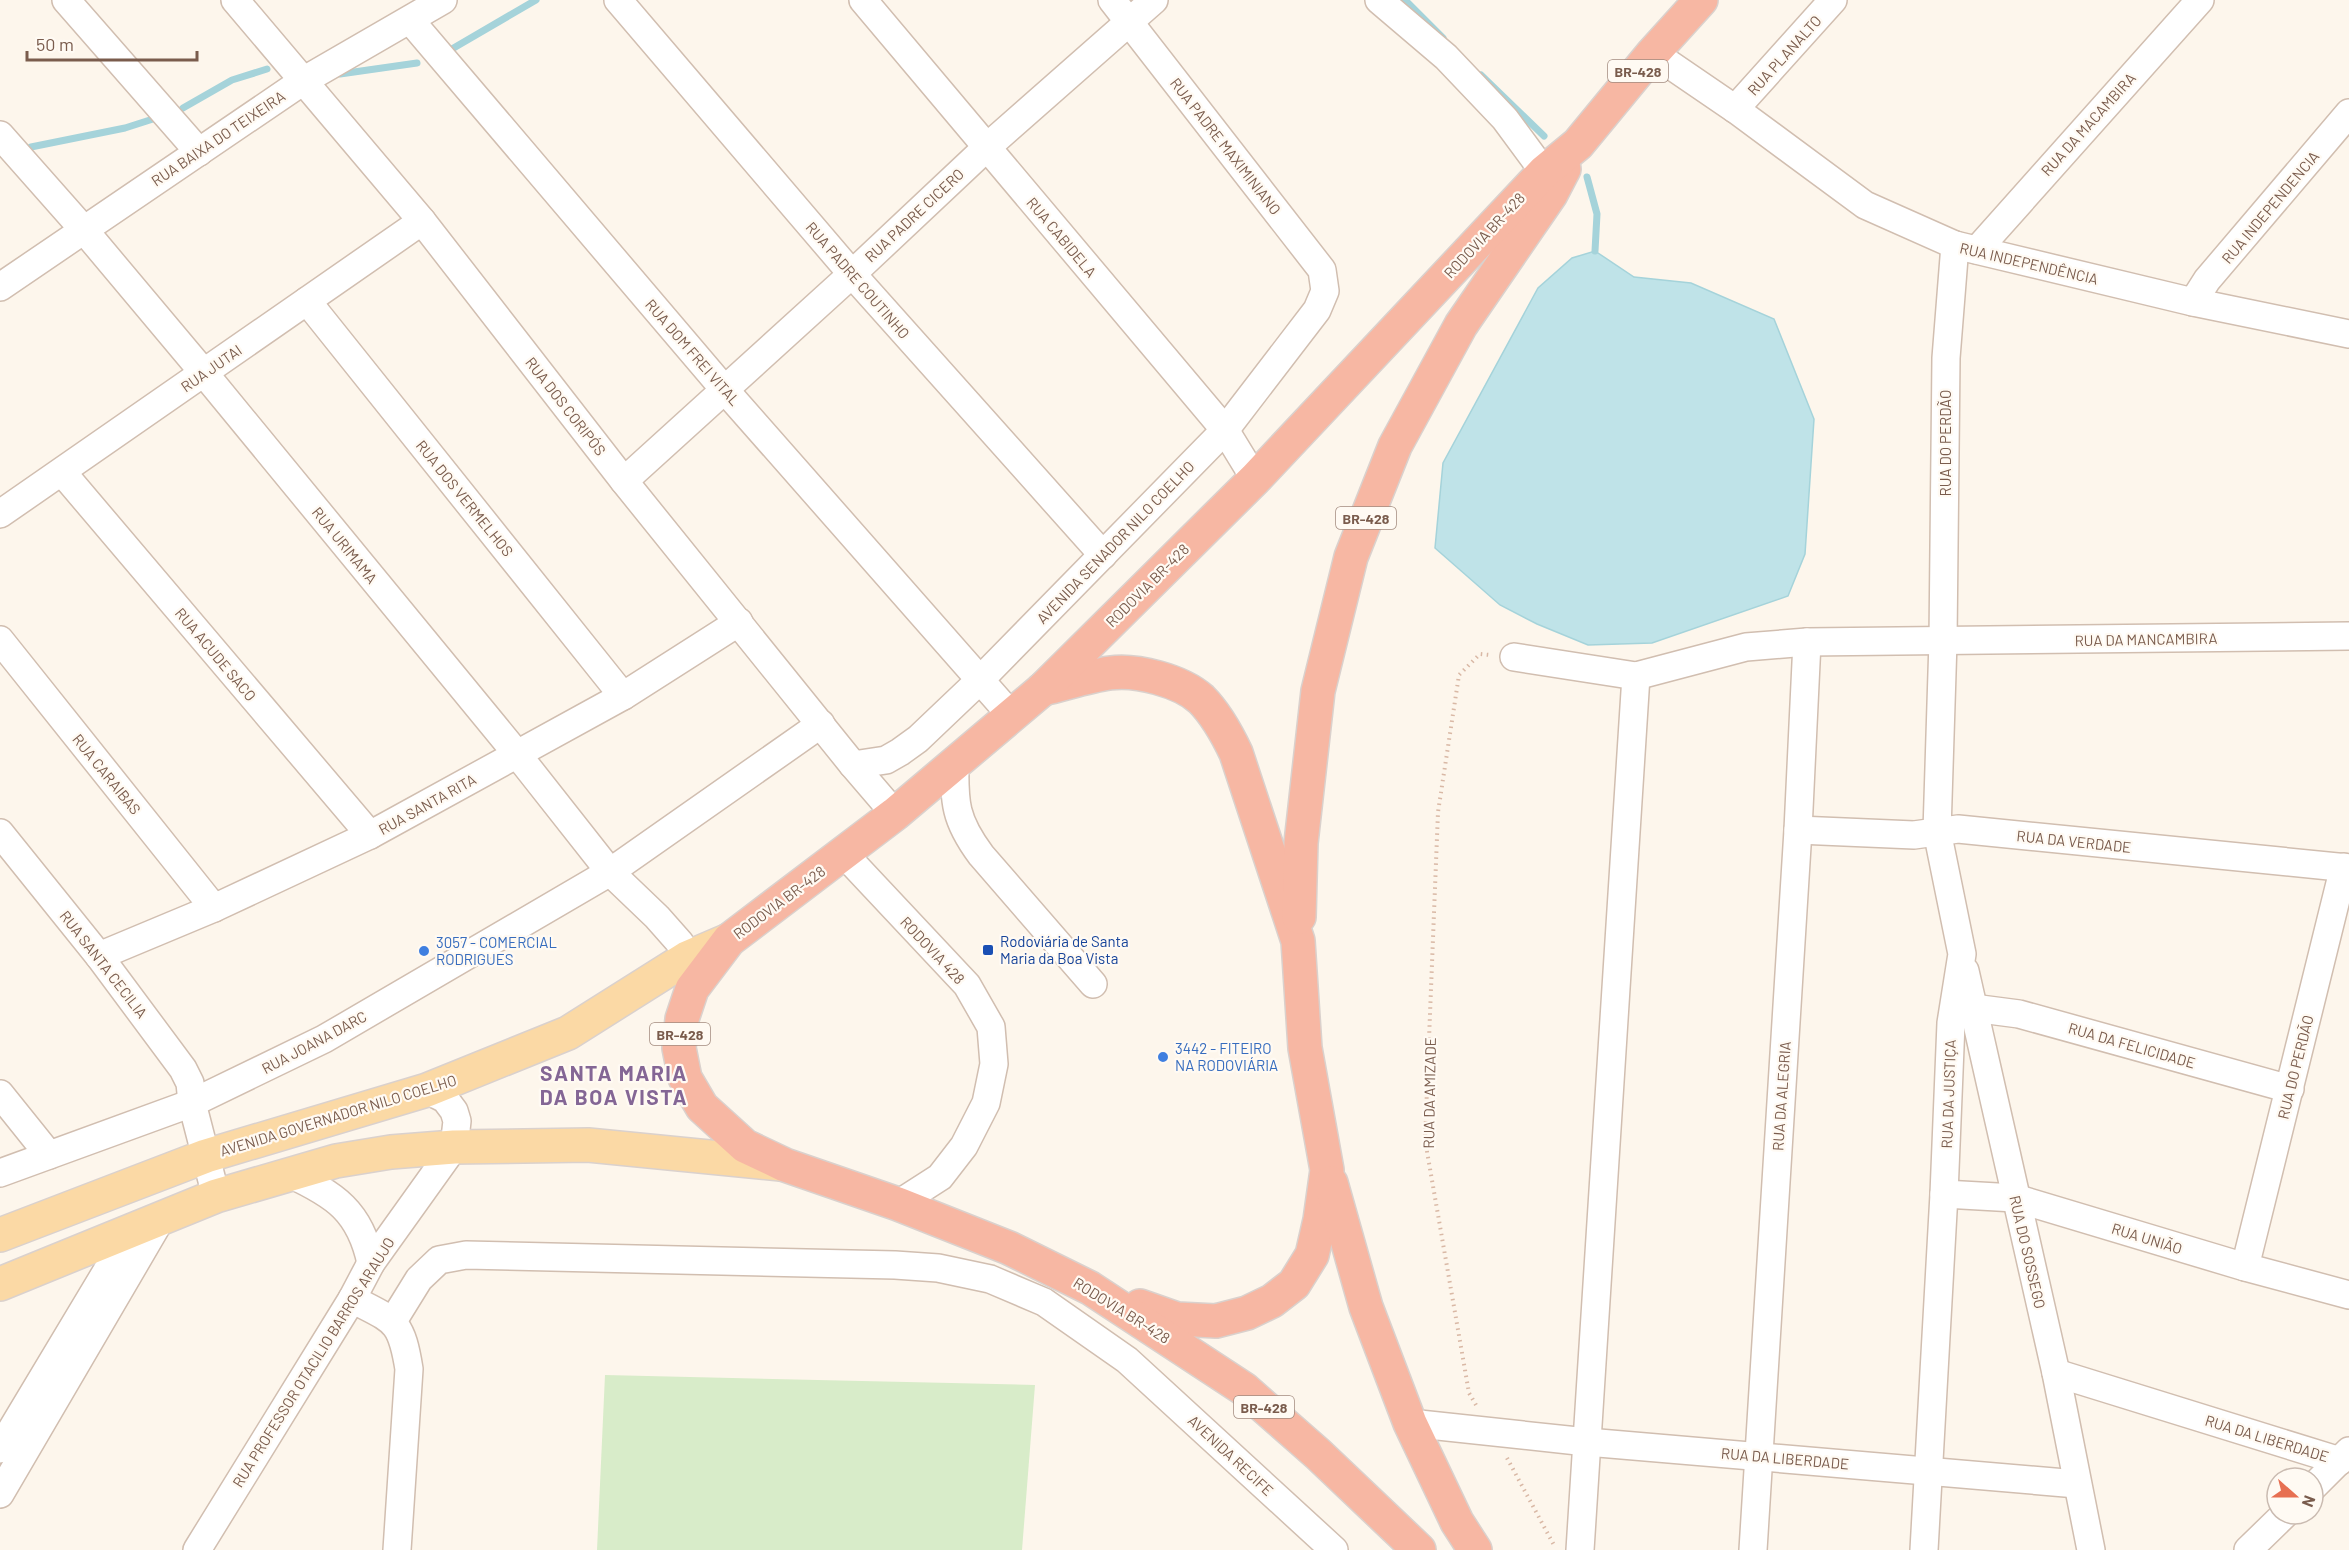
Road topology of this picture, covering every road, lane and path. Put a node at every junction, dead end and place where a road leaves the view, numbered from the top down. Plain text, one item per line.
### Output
1 (66, 0) edge
2 (235, 0) edge
3 (443, 0) edge
4 (618, 0) edge
5 (863, 0) edge
6 (1112, 0) edge
7 (1154, 0) edge
8 (1379, 0) edge
9 (1701, 0) edge
10 (1833, 0) edge
11 (2200, 0) edge
12 (410, 20) junction
13 (1129, 22) junction
14 (1653, 53) junction
15 (303, 81) junction
16 (1735, 109) junction
17 (2349, 113) edge
18 (0, 135) edge
19 (1578, 144) junction
20 (986, 148) junction
21 (199, 152) junction
22 (1544, 172) junction
23 (422, 221) junction
24 (84, 230) junction
25 (1966, 247) junction
26 (1322, 270) joint
27 (852, 274) junction
28 (0, 287) edge
29 (307, 300) junction
30 (2193, 302) junction
31 (2349, 334) edge
32 (204, 373) junction
33 (724, 389) junction
34 (1225, 430) junction
35 (62, 472) junction
36 (1255, 478) junction
37 (624, 481) junction
38 (0, 514) edge
39 (1103, 555) junction
40 (739, 622) junction
41 (2349, 636) edge
42 (1944, 641) junction
43 (1807, 642) junction
44 (5, 656) edge
45 (1514, 657) joint
46 (1636, 676) junction
47 (980, 680) junction
48 (1043, 689) junction
49 (623, 696) junction
50 (1011, 715) junction
51 (821, 724) junction
52 (517, 754) junction
53 (956, 761) junction
54 (853, 765) junction
55 (895, 814) junction
56 (1798, 830) junction
57 (1937, 831) junction
58 (0, 833) edge
59 (370, 835) junction
60 (844, 854) junction
61 (2347, 867) edge
62 (610, 872) junction
63 (214, 908) junction
64 (729, 940) junction
65 (1298, 941) junction
66 (1962, 954) junction
67 (99, 956) junction
68 (687, 958) junction
69 (1093, 984) dead end
70 (1973, 1008) junction
71 (2290, 1089) junction
72 (427, 1090) junction
73 (0, 1094) edge
74 (192, 1103) junction
75 (454, 1147) junction
76 (49, 1155) junction
77 (206, 1156) junction
78 (785, 1165) junction
79 (1327, 1170) junction
80 (0, 1173) edge
81 (290, 1174) junction
82 (1944, 1194) junction
83 (216, 1196) junction
84 (2015, 1197) junction
85 (898, 1204) junction
86 (162, 1217) junction
87 (132, 1229) junction
88 (0, 1235) edge
89 (371, 1263) junction
90 (2246, 1267) junction
91 (0, 1284) edge
92 (1090, 1287) junction
93 (2349, 1295) edge
94 (352, 1299) junction
95 (393, 1321) junction
96 (2055, 1372) junction
97 (1410, 1423) junction
98 (1492, 1431) junction
99 (1587, 1442) junction
100 (0, 1449) edge
101 (1758, 1455) junction
102 (2345, 1456) edge
103 (1928, 1470) junction
104 (2325, 1475) edge
105 (2077, 1484) junction
106 (0, 1494) edge
107 (2273, 1526) edge
108 (197, 1550) edge
109 (397, 1550) edge
110 (1334, 1550) edge
111 (1419, 1550) edge
112 (1474, 1550) edge
113 (1557, 1550) edge
114 (1582, 1550) edge
115 (1753, 1550) edge
116 (1924, 1550) edge
117 (2091, 1550) edge
118 (2248, 1550) edge

1 - 21 street
2 - 15 street, RUA DOS CORIPÓS
3 - 12 street, RUA BAIXA DO TEIXEIRA
4 - 27 street, RUA PADRE COUTINHO
5 - 20 street, RUA CABIDELA
6 - 13 street, RUA PADRE MAXIMINIANO
7 - 13 street, RUA PADRE CICERO
8 - 22 street
9 - 14 highway, RODOVIA BR-428 / BR-428
10 - 16 street, RUA PLANALTO
11 - 25 street, RUA DA MACAMBIRA
12 - 15 street, RUA BAIXA DO TEIXEIRA
12 - 33 street, RUA DOM FREI VITAL
13 - 20 street, RUA PADRE CICERO
13 - 26 street, RUA PADRE MAXIMINIANO
14 - 16 street, RUA INDEPENDÊNCIA
14 - 19 highway, RODOVIA BR-428 / BR-428
15 - 21 street, RUA BAIXA DO TEIXEIRA
15 - 23 street, RUA DOS CORIPÓS
16 - 25 street, RUA INDEPENDÊNCIA
17 - 30 street, RUA INDEPENDENCIA
18 - 24 street, RUA URIMAMA
19 - 22 highway, RODOVIA BR-428 / BR-428
19 - 65 highway, RODOVIA BR-428 / BR-428
20 - 27 street, RUA PADRE CICERO
20 - 34 street, RUA CABIDELA
21 - 24 street, RUA BAIXA DO TEIXEIRA
22 - 36 highway, RODOVIA BR-428 / BR-428
23 - 29 street, RUA JUTAI
23 - 37 street, RUA DOS CORIPÓS
24 - 28 street, RUA BAIXA DO TEIXEIRA
24 - 32 street, RUA URIMAMA
25 - 30 street, RUA INDEPENDÊNCIA
25 - 42 street, RUA DO PERDÃO
26 - 34 street, AVENIDA SENADOR NILO COELHO
27 - 33 street, RUA PADRE CICERO
27 - 39 street, RUA PADRE COUTINHO
29 - 32 street, RUA JUTAI
29 - 49 street, RUA DOS VERMELHOS
30 - 31 street, RUA INDEPENDÊNCIA
32 - 35 street, RUA JUTAI
32 - 52 street, RUA URIMAMA
33 - 37 street, RUA PADRE CICERO
33 - 47 street, RUA DOM FREI VITAL
34 - 36 street, RUA CABIDELA
34 - 39 street, AVENIDA SENADOR NILO COELHO
35 - 38 street, RUA JUTAI
35 - 59 street, RUA ACUDE SACO
36 - 48 highway, RODOVIA BR-428 / BR-428
37 - 40 street, RUA DOS CORIPÓS
39 - 47 street, AVENIDA SENADOR NILO COELHO
40 - 49 street, RUA SANTA RITA
40 - 51 street, RUA DOS CORIPÓS
41 - 42 street, RUA DA MANCAMBIRA
42 - 43 street, RUA DA MANCAMBIRA
42 - 57 street, RUA DA JUSTIÇA
43 - 46 street, RUA DA MANCAMBIRA
43 - 56 street, RUA DA ALEGRIA
44 - 63 street, RUA CARAIBAS
45 - 46 street
45 - 98 path, RUA DA AMIZADE
46 - 99 street
47 - 50 street, RUA DOM FREI VITAL
47 - 54 street, AVENIDA SENADOR NILO COELHO
48 - 50 highway, RODOVIA BR-428 / BR-428
48 - 65 highway
49 - 52 street, RUA SANTA RITA
50 - 53 highway, RODOVIA BR-428 / BR-428
51 - 54 street, RUA DOS CORIPÓS
51 - 62 street
52 - 59 street, RUA SANTA RITA
52 - 62 street, RUA URIMAMA
53 - 55 highway, RODOVIA BR-428 / BR-428
53 - 69 street
54 - 55 street, RUA DOS CORIPÓS
55 - 60 highway, RODOVIA BR-428 / BR-428
56 - 57 street, RUA DA VERDADE
56 - 101 street, RUA DA ALEGRIA
57 - 61 street, RUA DA VERDADE
57 - 66 street, RUA DA JUSTIÇA
58 - 67 street, RUA SANTA CECILIA
59 - 63 street, RUA SANTA RITA
60 - 64 highway, RODOVIA BR-428 / BR-428
60 - 85 street, RODOVIA 428
61 - 71 street, RUA DO PERDÃO
62 - 68 street, RUA URIMAMA
62 - 74 street, RUA JOANA DARC
63 - 67 street, RUA SANTA RITA
64 - 68 main road, AVENIDA GOVERNADOR NILO COELHO
64 - 78 highway, RODOVIA BR-428 / BR-428
65 - 79 highway, BR-428
66 - 70 street, RUA DO SOSSEGO
66 - 82 street, RUA DA JUSTIÇA
67 - 74 street, RUA SANTA CECILIA
68 - 72 main road, AVENIDA GOVERNADOR NILO COELHO
70 - 71 street, RUA DA FELICIDADE
70 - 84 street, RUA DO SOSSEGO
71 - 90 street, RUA DO PERDÃO
72 - 75 street
72 - 77 main road, AVENIDA GOVERNADOR NILO COELHO
73 - 76 street
74 - 76 street, RUA JOANA DARC
74 - 77 street, RUA SANTA CECILIA
75 - 78 main road
75 - 81 main road
75 - 89 street, RUA PROFESSOR OTACILIO BARROS ARAUJO
76 - 80 street, RUA JOANA DARC
77 - 83 street, RUA SANTA CECILIA
77 - 88 main road, AVENIDA GOVERNADOR NILO COELHO
78 - 85 highway, RODOVIA BR-428 / BR-428
79 - 92 highway
79 - 97 highway, BR-428
81 - 83 main road
81 - 89 street
82 - 84 street, RUA UNIÃO
82 - 103 street, RUA DA JUSTIÇA
83 - 86 main road
84 - 90 street, RUA UNIÃO
84 - 96 street, RUA DO SOSSEGO
85 - 92 highway, RODOVIA BR-428 / BR-428
86 - 87 main road
86 - 106 street
87 - 91 main road
87 - 100 street
89 - 94 street, RUA PROFESSOR OTACILIO BARROS ARAUJO
90 - 93 street, RUA UNIÃO
92 - 111 highway, RODOVIA BR-428 / BR-428
94 - 95 street
94 - 108 street, RUA PROFESSOR OTACILIO BARROS ARAUJO
95 - 109 street
95 - 110 street, AVENIDA RECIFE
96 - 102 street, RUA DA LIBERDADE
96 - 105 street, RUA DO SOSSEGO
97 - 98 street, RUA DA LIBERDADE
97 - 112 highway, BR-428
98 - 99 street, RUA DA LIBERDADE
98 - 113 path, RUA DA AMIZADE
99 - 101 street, RUA DA LIBERDADE
99 - 114 street
101 - 103 street, RUA DA LIBERDADE
101 - 115 street, RUA DA ALEGRIA
102 - 104 street
103 - 105 street, RUA DA LIBERDADE
103 - 116 street, RUA DA JUSTIÇA
105 - 117 street, RUA DO SOSSEGO
107 - 118 street

